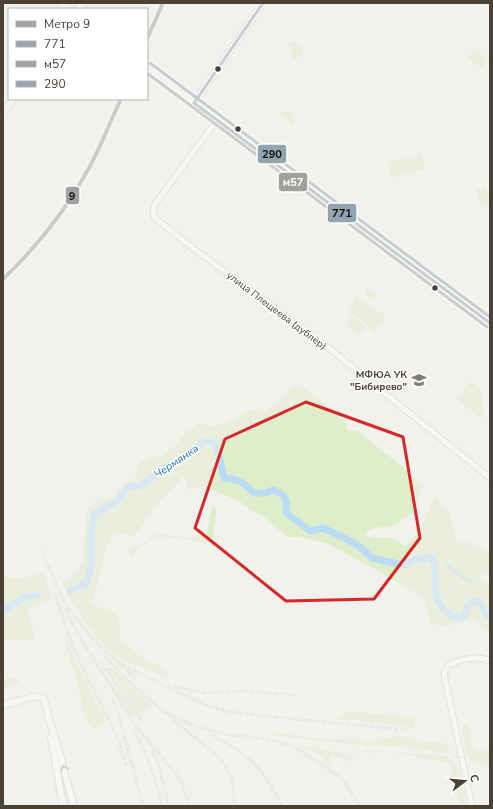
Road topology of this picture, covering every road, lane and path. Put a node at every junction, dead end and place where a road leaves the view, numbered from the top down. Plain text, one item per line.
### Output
1 (263, 3) edge
2 (148, 69) edge
3 (12, 100) edge
4 (194, 103) junction
5 (3, 114) edge
6 (217, 120) junction
7 (490, 323) edge
8 (490, 478) edge
9 (490, 661) edge
10 (3, 705) edge
11 (51, 726) junction
12 (63, 806) edge
13 (74, 806) edge
14 (472, 806) edge

1 - 4 street
2 - 4 main road
3 - 5 main road
4 - 6 main road
6 - 7 main road
6 - 8 street, улица Плещеева (дублёр)
9 - 14 street
10 - 11 street
11 - 12 street
13 -> 11 street

